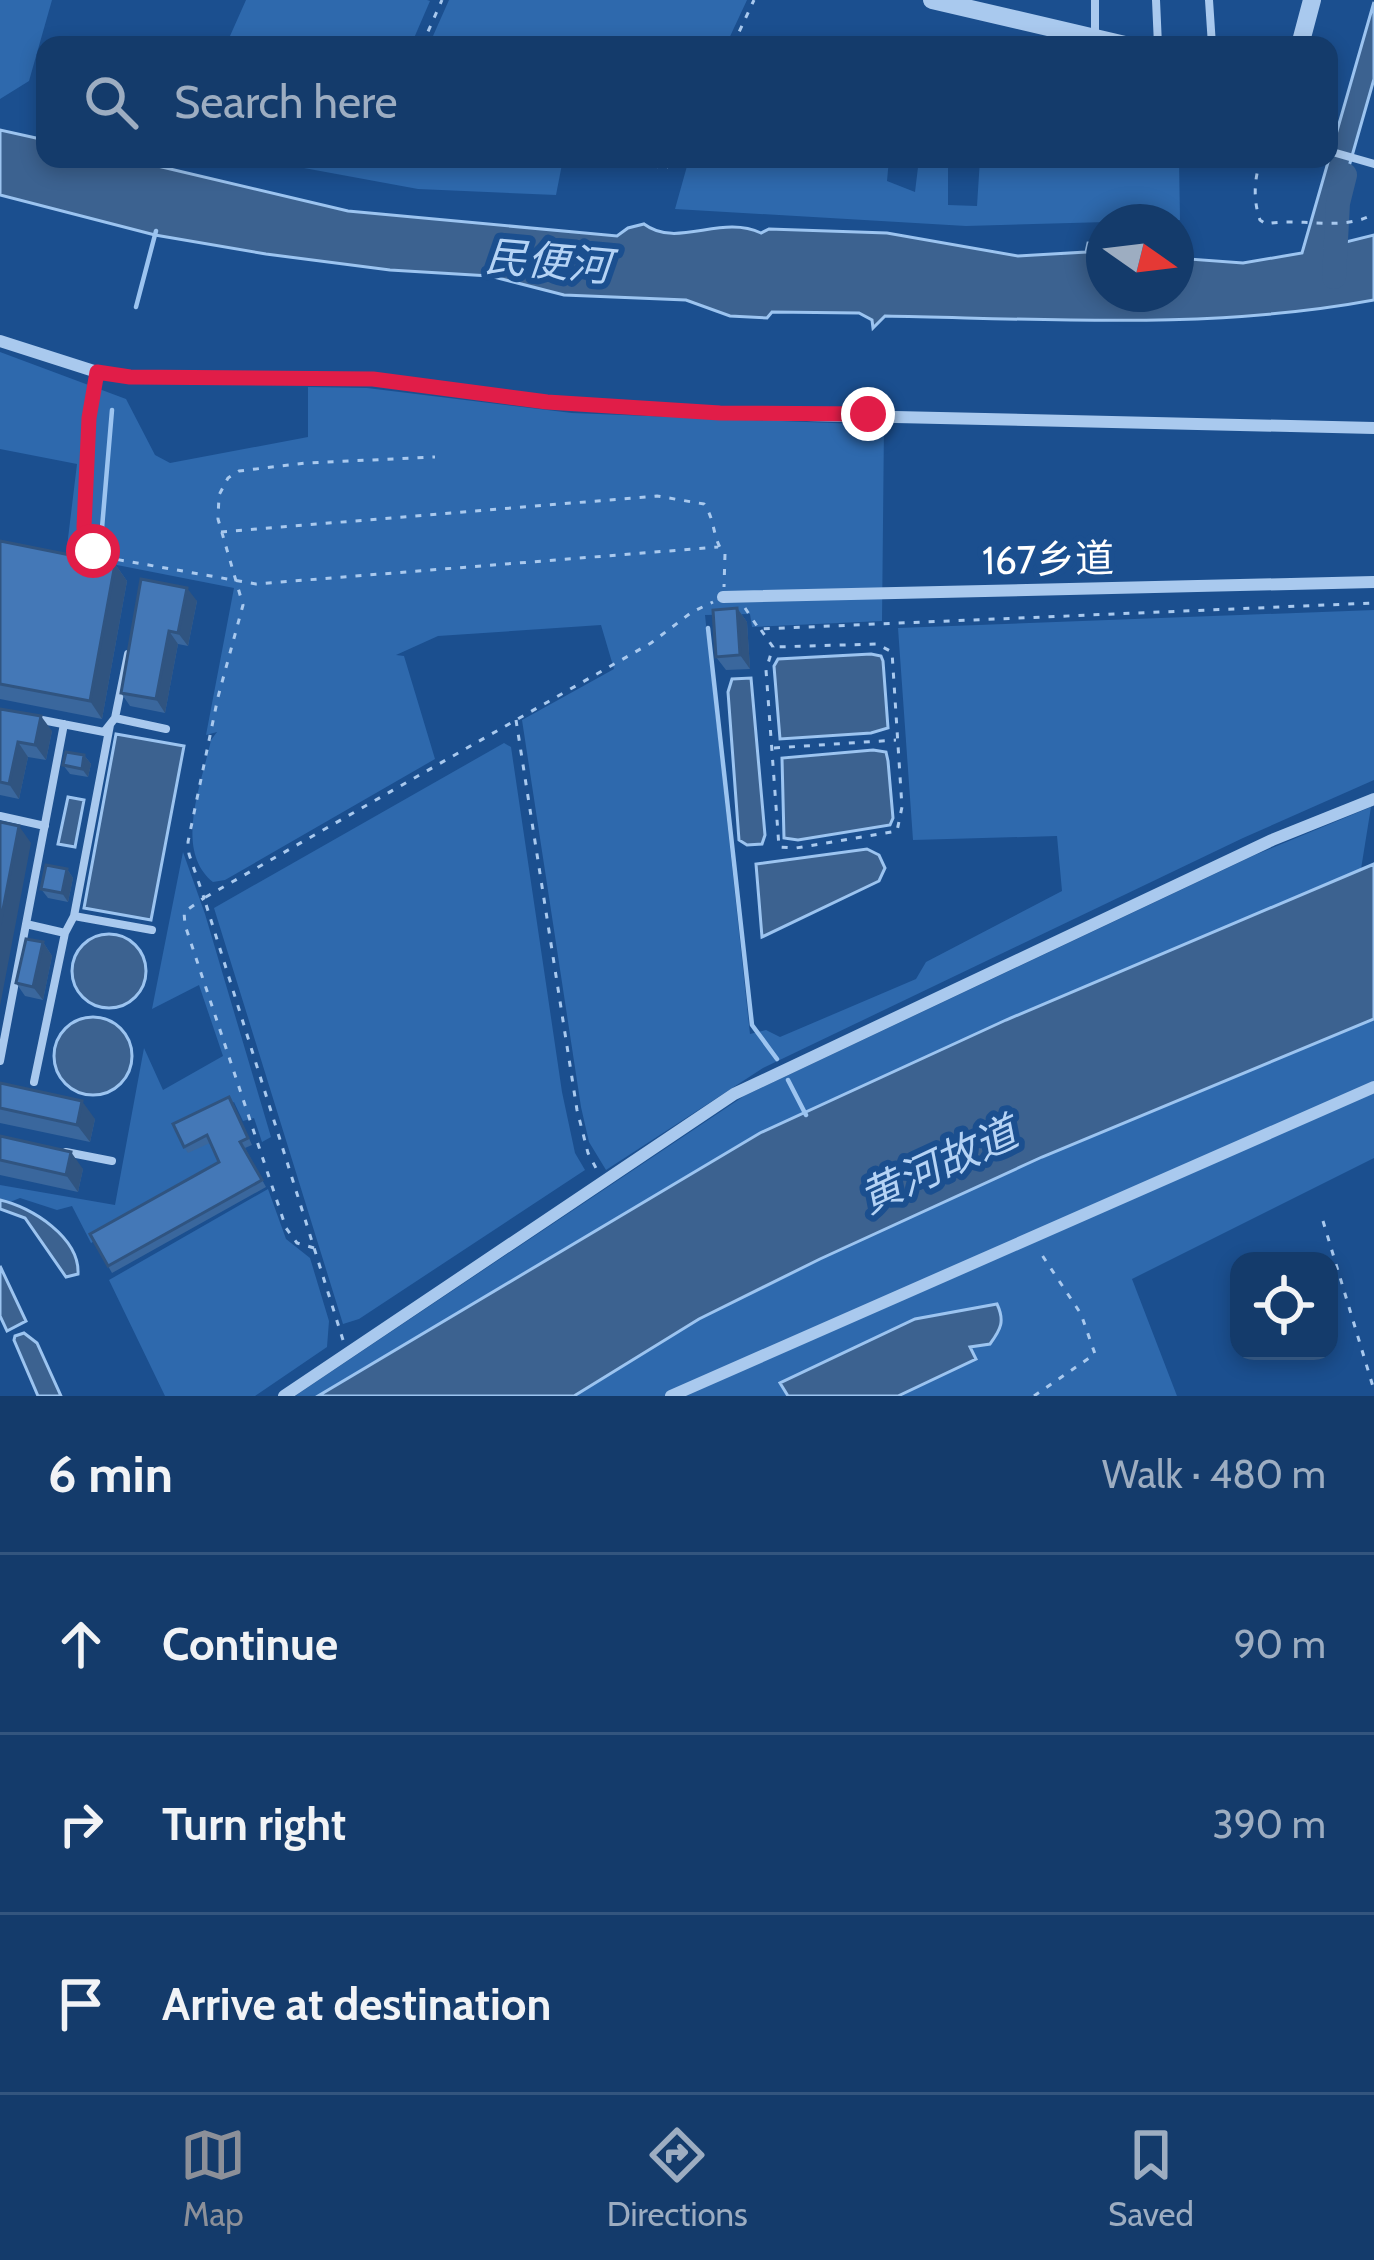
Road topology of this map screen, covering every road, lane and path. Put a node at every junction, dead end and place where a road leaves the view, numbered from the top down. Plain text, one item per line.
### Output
1 (442, 0) edge
2 (754, 0) edge
3 (932, 0) edge
4 (1095, 0) edge
5 (1156, 0) edge
6 (1209, 0) edge
7 (1312, 0) edge
8 (426, 36) edge
9 (737, 36) edge
10 (1086, 36) edge
11 (1095, 36) edge
12 (1158, 36) edge
13 (1211, 36) edge
14 (1302, 36) edge
15 (1338, 154) edge
16 (1369, 163) edge
17 (1258, 168) edge
18 (1374, 214) edge
19 (0, 341) edge
20 (97, 372) junction
21 (1374, 428) edge
22 (435, 457) dead end
23 (221, 532) junction
24 (718, 547) junction
25 (234, 580) junction
26 (1374, 582) edge
27 (723, 597) junction
28 (742, 597) junction
29 (1374, 603) edge
30 (760, 628) junction
31 (773, 647) junction
32 (128, 653) edge
33 (21, 716) edge
34 (516, 718) junction
35 (113, 722) junction
36 (64, 724) junction
37 (166, 729) dead end
38 (898, 740) junction
39 (771, 748) junction
40 (1374, 799) edge
41 (0, 816) edge
42 (45, 826) junction
43 (204, 898) junction
44 (74, 916) junction
45 (26, 924) junction
46 (152, 930) dead end
47 (65, 933) junction
48 (0, 1061) edge
49 (34, 1082) dead end
50 (1374, 1087) edge
51 (45, 1147) edge
52 (112, 1161) dead end
53 (605, 1180) junction
54 (1324, 1221) dead end
55 (1030, 1238) junction
56 (314, 1248) junction
57 (347, 1353) junction
58 (1374, 1390) edge
59 (284, 1396) edge
60 (671, 1396) edge
61 (1034, 1396) edge

1 - 8 path
2 - 9 path
3 - 10 street
4 - 11 lane
5 - 12 lane
6 - 13 lane
7 - 14 street
15 - 16 lane
17 - 18 path
19 - 20 street
20 - 21 street
20 - 25 path
22 - 23 path
23 - 24 path
23 - 25 path
24 - 25 path
24 - 27 path
25 - 43 path
26 - 28 street, 167乡道
27 - 28 street, 167乡道
27 - 34 path
28 - 30 path
29 - 30 path
30 - 31 path
31 - 38 path
31 - 39 path
32 - 35 lane
33 - 36 lane
34 - 43 path
34 - 53 path
35 - 36 lane
35 - 37 lane
35 - 44 lane
36 - 42 lane
38 - 39 path
38 - 39 path
40 - 53 street
41 - 42 lane
42 - 45 lane
43 - 56 path
43 - 56 path
44 - 46 lane
44 - 47 lane
45 - 47 lane
45 - 48 lane
47 - 49 lane
50 - 55 street
51 - 52 lane
53 - 57 street
54 - 58 path
55 - 60 street
55 - 61 path
56 - 57 path
57 - 59 street

